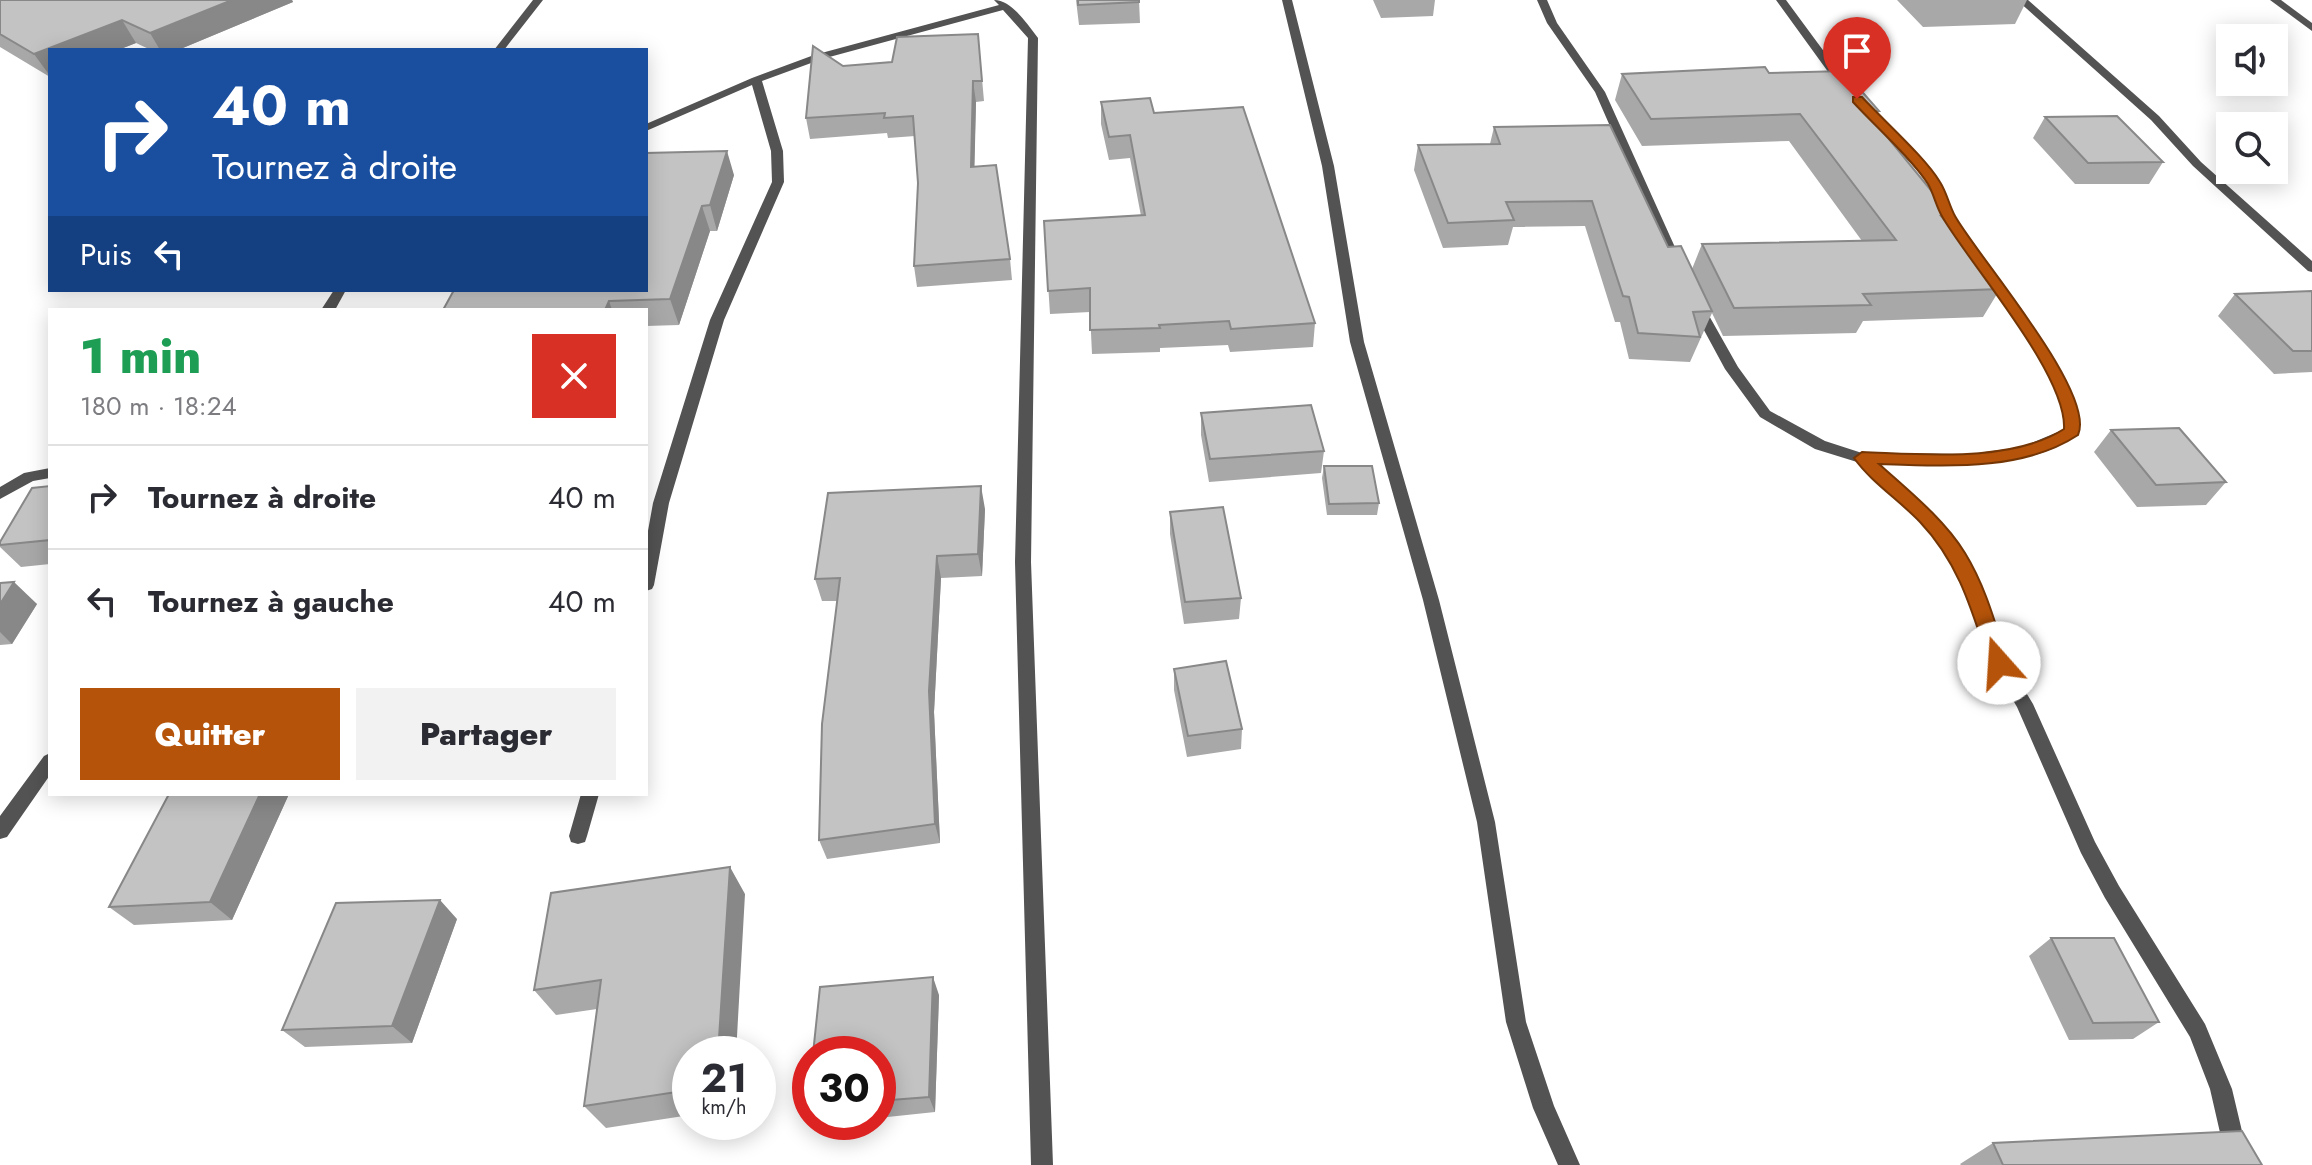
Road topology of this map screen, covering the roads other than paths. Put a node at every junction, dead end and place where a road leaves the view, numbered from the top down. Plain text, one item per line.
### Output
1 (538, 0) edge
2 (1287, 0) edge
3 (1542, 0) edge
4 (1781, 0) edge
5 (2022, 0) edge
6 (2275, 0) edge
7 (1003, 3) edge
8 (2312, 28) edge
9 (501, 48) edge
10 (756, 80) junction
11 (648, 127) edge
12 (2312, 268) edge
13 (1862, 458) junction
14 (48, 473) edge
15 (0, 494) edge
16 (648, 574) edge
17 (48, 764) edge
18 (589, 796) edge
19 (0, 831) edge
20 (578, 836) dead end
21 (1042, 1165) edge
22 (1569, 1165) edge
23 (2242, 1165) edge

1 - 9 street
2 - 22 street
3 - 13 street
4 - 13 street
5 - 12 street
6 - 8 street
7 - 10 street
7 - 21 street
10 - 11 street
10 - 16 street
13 - 23 street
14 - 15 street
17 - 19 street
18 - 20 street

